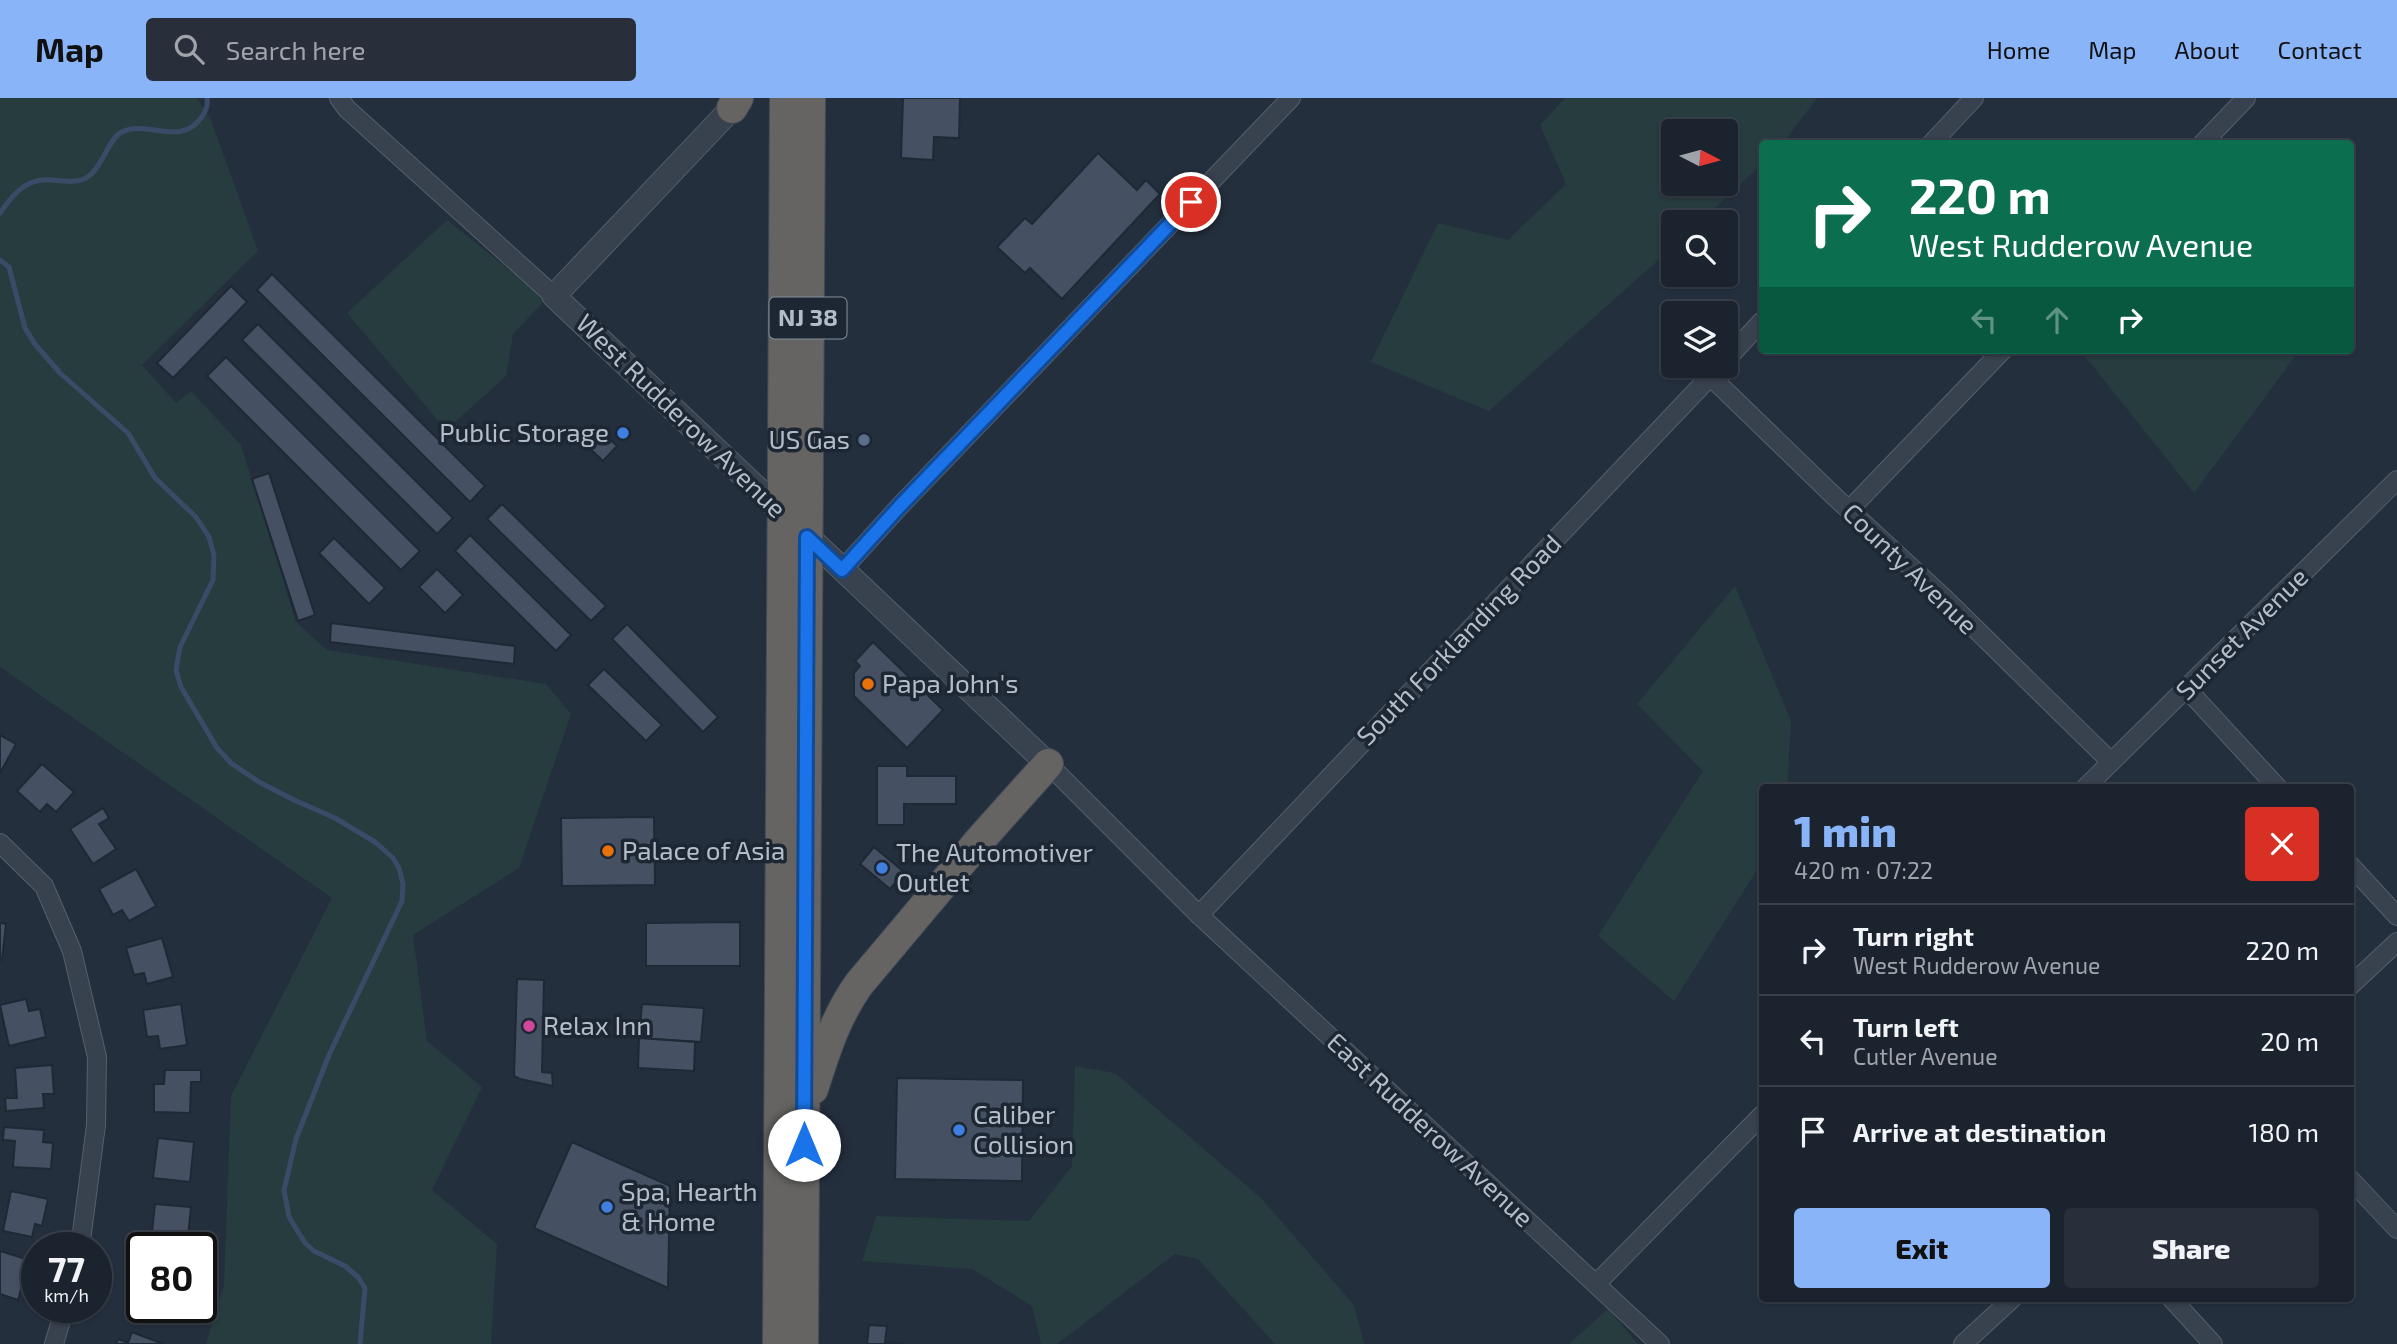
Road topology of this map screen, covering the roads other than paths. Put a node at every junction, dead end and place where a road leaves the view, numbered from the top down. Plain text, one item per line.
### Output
1 (339, 98) edge
2 (785, 98) edge
3 (810, 98) edge
4 (1291, 98) edge
5 (1974, 98) edge
6 (2246, 98) edge
7 (735, 103) edge
8 (1935, 140) edge
9 (2206, 140) edge
10 (554, 296) junction
11 (1759, 324) edge
12 (1738, 347) edge
13 (1999, 354) edge
14 (1708, 378) edge
15 (1722, 378) edge
16 (2397, 480) edge
17 (1849, 510) junction
18 (782, 513) junction
19 (807, 537) junction
20 (842, 570) junction
21 (2187, 689) junction
22 (2111, 762) junction
23 (1048, 764) junction
24 (2089, 784) edge
25 (2274, 784) edge
26 (0, 843) edge
27 (2354, 869) edge
28 (1199, 915) junction
29 (2397, 916) edge
30 (2397, 942) edge
31 (2354, 982) edge
32 (1759, 1118) edge
33 (804, 1119) junction
34 (2354, 1184) edge
35 (2397, 1229) edge
36 (82, 1232) edge
37 (1596, 1284) junction
38 (2009, 1302) edge
39 (2175, 1302) edge
40 (60, 1323) edge
41 (54, 1344) edge
42 (778, 1344) edge
43 (803, 1344) edge
44 (1660, 1344) edge
45 (1963, 1344) edge
46 (2213, 1344) edge

1 - 10 street, West Rudderow Avenue
2 - 18 highway, NJ 38
3 - 19 highway, NJ 38
4 - 20 street
5 - 8 street
6 - 9 street
7 - 10 street
10 - 18 street, West Rudderow Avenue
11 - 12 street
13 - 17 street
14 - 28 street, South Forklanding Road
15 - 17 street, County Avenue
16 - 21 street, Sunset Avenue
17 - 22 street, County Avenue
18 - 19 street, West Rudderow Avenue
18 - 42 highway, NJ 38
19 - 20 street, West Rudderow Avenue
19 - 33 highway, NJ 38
20 - 23 street, West Rudderow Avenue
21 - 22 street, Sunset Avenue
21 - 25 street
22 - 24 street, Sunset Avenue
23 - 28 street, West Rudderow Avenue
23 - 33 highway
26 - 36 street
27 - 29 street
28 - 37 street, East Rudderow Avenue
30 - 31 street
32 - 37 street
33 - 43 highway, NJ 38
34 - 35 street
37 - 44 street, East Rudderow Avenue
38 - 45 street
39 - 46 street
40 - 41 street

